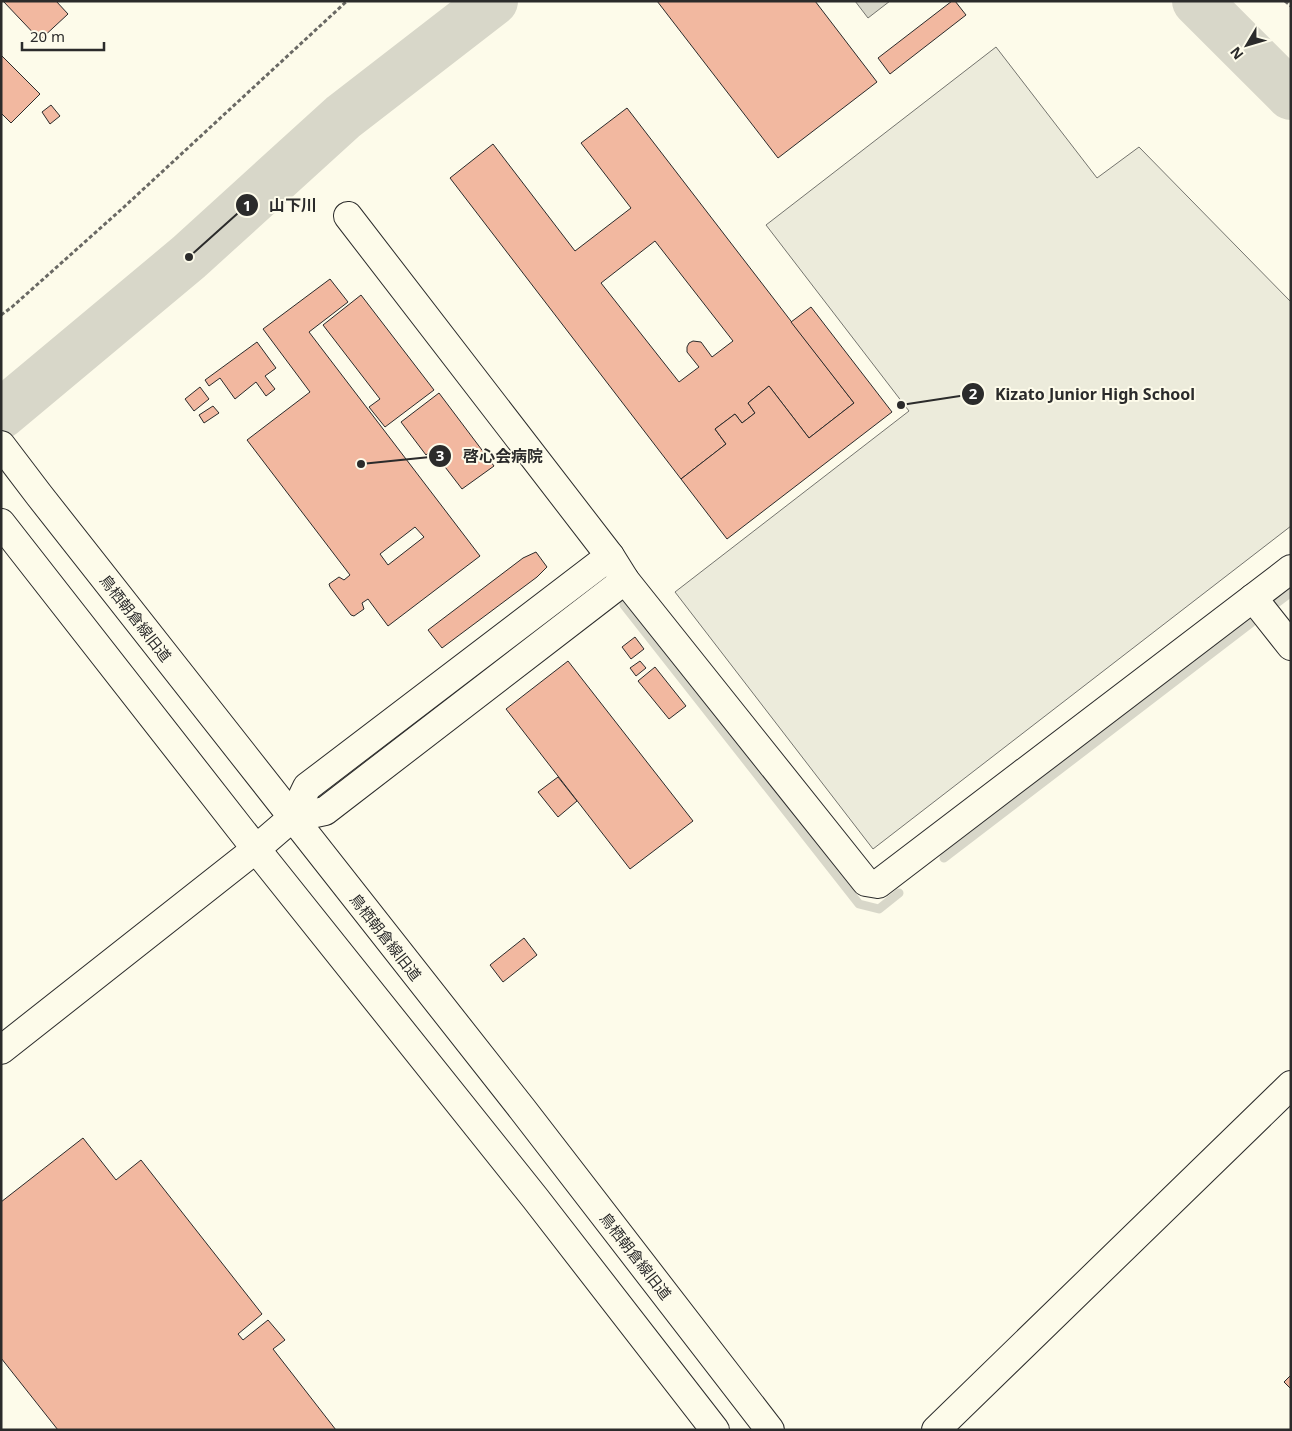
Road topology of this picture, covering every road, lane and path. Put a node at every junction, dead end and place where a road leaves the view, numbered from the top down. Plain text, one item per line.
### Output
1 (347, 1) edge
2 (1285, 1) edge
3 (1291, 6) edge
4 (348, 216) dead end
5 (1, 315) edge
6 (1, 445) edge
7 (1, 522) edge
8 (610, 556) junction
9 (1291, 569) edge
10 (625, 580) junction
11 (1254, 598) junction
12 (1291, 646) edge
13 (292, 818) junction
14 (256, 849) junction
15 (1, 1050) edge
16 (1291, 1085) edge
17 (715, 1430) edge
18 (770, 1430) edge
19 (936, 1430) edge

1 - 5 path
2 - 3 path
4 - 8 street
6 - 13 street, 鳥栖朝倉線旧道
7 - 14 street
8 - 10 street
8 - 13 street
9 - 11 street
10 - 11 street
10 - 13 street
11 - 12 street
13 - 14 street
13 - 18 street, 鳥栖朝倉線旧道
14 - 15 street
14 - 17 street
16 - 19 street

